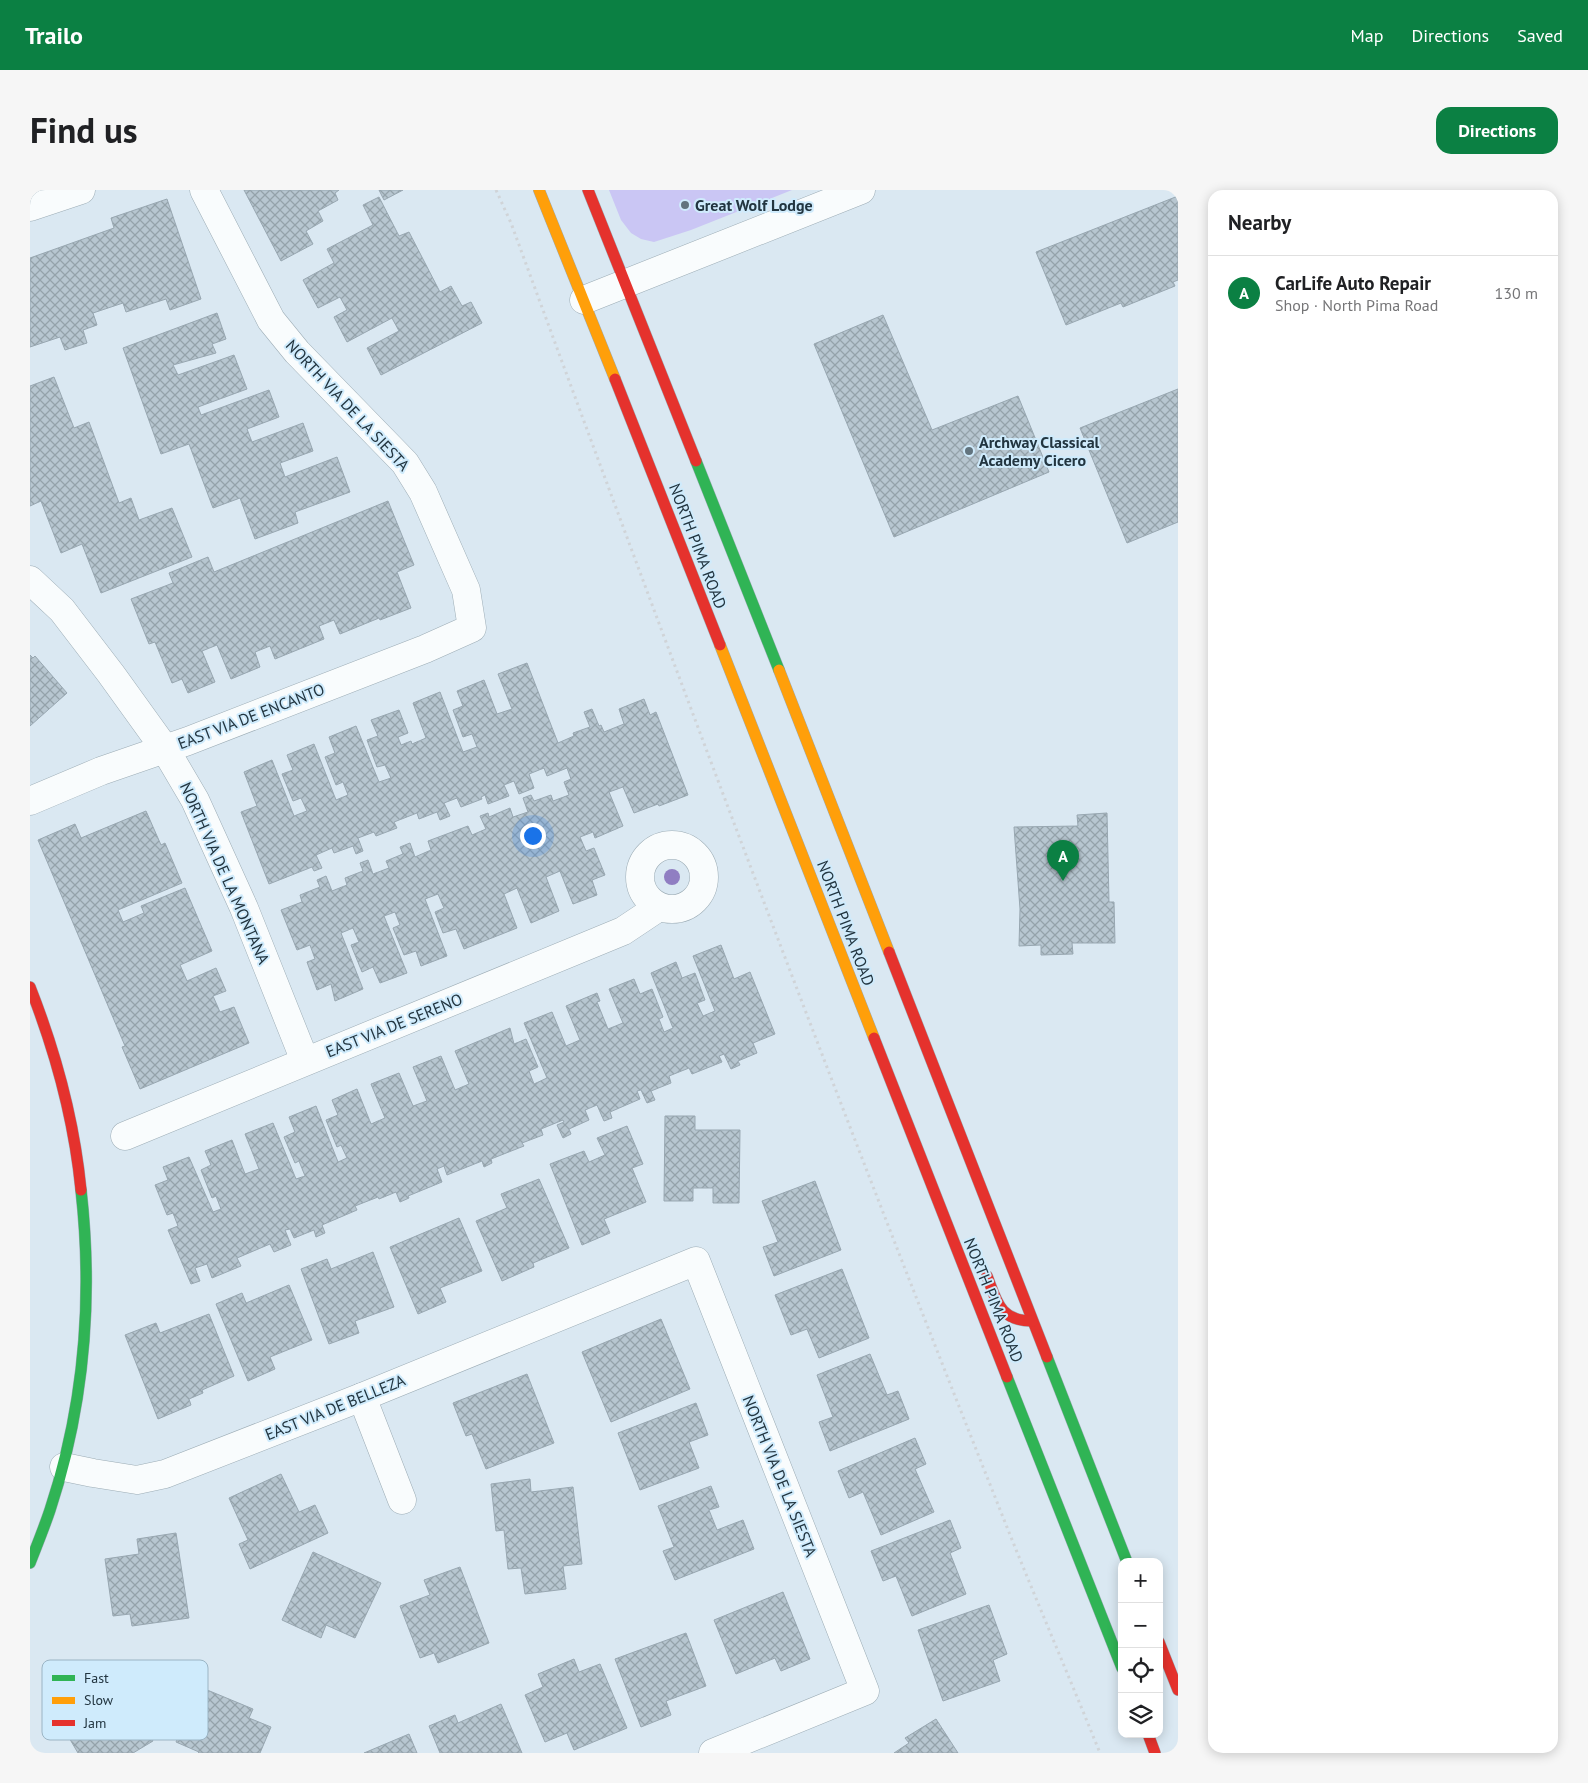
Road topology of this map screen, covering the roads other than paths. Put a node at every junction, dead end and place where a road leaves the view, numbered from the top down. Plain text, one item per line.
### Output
1 (81, 190) edge
2 (204, 190) edge
3 (539, 190) edge
4 (588, 190) edge
5 (861, 190) edge
6 (30, 207) edge
7 (626, 283) junction
8 (584, 300) junction
9 (30, 580) edge
10 (472, 628) joint
11 (165, 749) junction
12 (30, 801) edge
13 (659, 907) dead end
14 (30, 986) edge
15 (305, 1061) junction
16 (884, 1064) junction
17 (904, 1086) dead end
18 (124, 1136) dead end
19 (696, 1262) joint
20 (981, 1262) dead end
21 (1032, 1320) junction
22 (362, 1397) junction
23 (64, 1466) junction
24 (402, 1500) dead end
25 (1125, 1558) edge
26 (30, 1564) edge
27 (1161, 1648) edge
28 (1118, 1658) edge
29 (1178, 1690) edge
30 (1149, 1738) edge
31 (713, 1753) edge
32 (1155, 1753) edge

1 - 6 street
2 - 10 street, NORTH VIA DE LA SIESTA
3 - 8 main road, NORTH PIMA ROAD
4 - 7 main road, NORTH PIMA ROAD
5 - 7 street
7 - 8 street
7 - 21 main road, NORTH PIMA ROAD
8 - 16 main road, NORTH PIMA ROAD
9 - 11 street, NORTH VIA DE LA MONTANA
10 - 11 street, EAST VIA DE ENCANTO
11 - 12 street, EAST VIA DE ENCANTO
11 - 15 street, NORTH VIA DE LA MONTANA
13 - 15 street, EAST VIA DE SERENO
14 - 23 main road
15 - 18 street, EAST VIA DE SERENO
16 - 17 main road
16 - 28 main road, NORTH PIMA ROAD
19 - 22 street, EAST VIA DE BELLEZA
19 - 31 street, NORTH VIA DE LA SIESTA
20 - 21 main road
21 - 25 main road, NORTH PIMA ROAD
22 - 23 street, EAST VIA DE BELLEZA
22 - 24 street
23 - 26 main road
27 - 29 main road
30 - 32 main road

